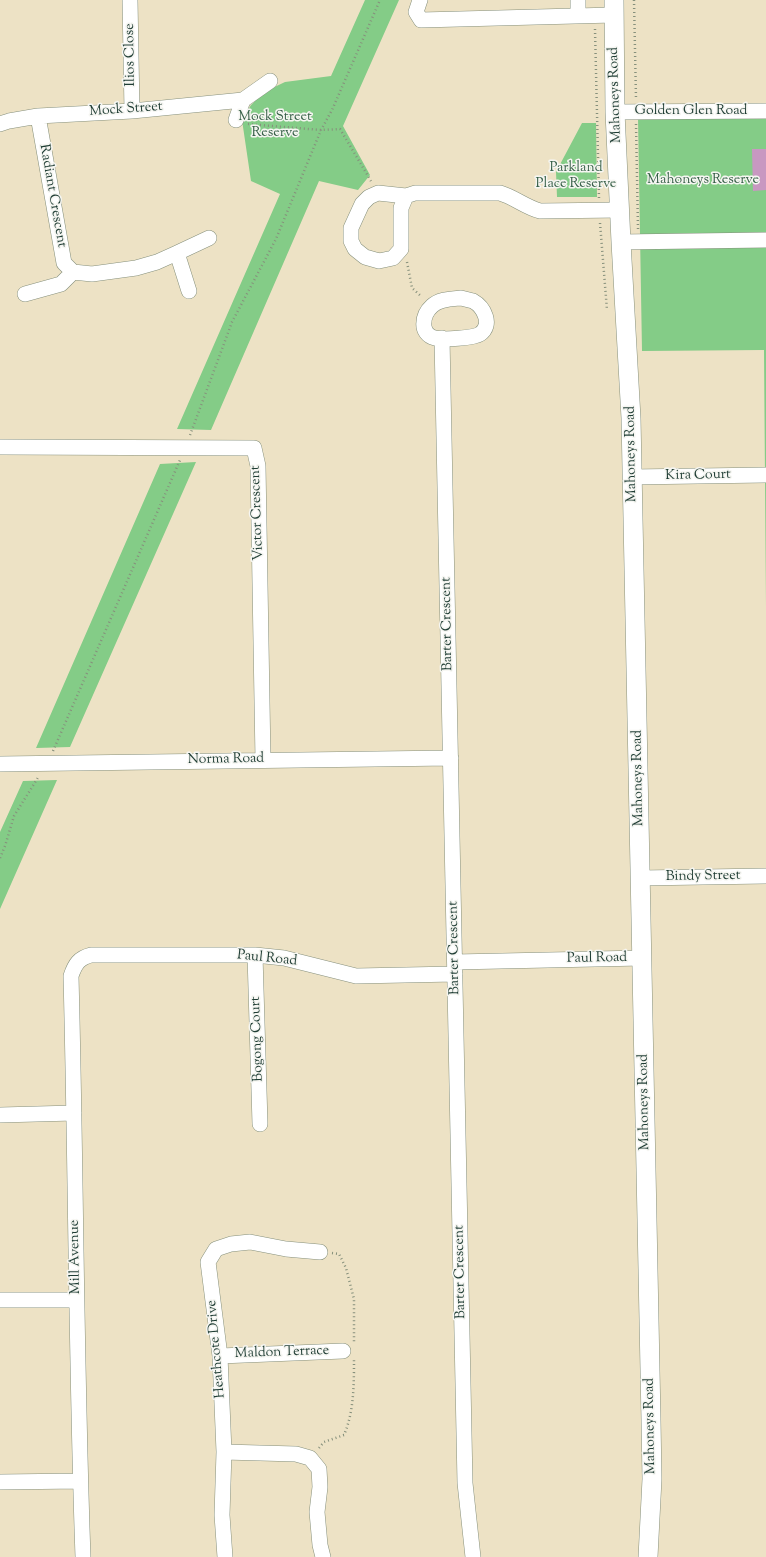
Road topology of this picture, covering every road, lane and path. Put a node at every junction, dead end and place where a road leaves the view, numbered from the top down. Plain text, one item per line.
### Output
1 (130, 0) edge
2 (380, 0) edge
3 (420, 0) edge
4 (578, 0) edge
5 (614, 7) edge
6 (595, 15) junction
7 (578, 16) junction
8 (270, 81) dead end
9 (243, 100) junction
10 (132, 111) junction
11 (766, 111) edge
12 (615, 112) junction
13 (38, 116) junction
14 (236, 120) joint
15 (3, 121) edge
16 (321, 130) junction
17 (378, 193) junction
18 (406, 196) junction
19 (600, 210) junction
20 (620, 210) junction
21 (209, 238) dead end
22 (766, 240) edge
23 (621, 242) junction
24 (401, 249) junction
25 (177, 253) junction
26 (73, 272) junction
27 (189, 291) dead end
28 (25, 294) dead end
29 (432, 305) junction
30 (442, 338) junction
31 (0, 447) edge
32 (185, 448) junction
33 (765, 475) edge
34 (632, 478) junction
35 (451, 758) junction
36 (263, 760) junction
37 (0, 764) edge
38 (47, 764) junction
39 (0, 858) edge
40 (766, 876) edge
41 (641, 878) junction
42 (255, 955) junction
43 (642, 958) junction
44 (79, 960) joint
45 (455, 968) junction
46 (74, 1113) junction
47 (0, 1115) edge
48 (260, 1124) dead end
49 (320, 1252) dead end
50 (0, 1300) edge
51 (76, 1300) junction
52 (343, 1350) dead end
53 (220, 1356) junction
54 (224, 1452) junction
55 (80, 1481) junction
56 (0, 1482) edge
57 (83, 1557) edge
58 (225, 1557) edge
59 (323, 1557) edge
60 (473, 1557) edge
61 (648, 1557) edge

1 - 10 street, Ilios Close
2 - 16 path
3 - 7 street
4 - 7 street
5 - 6 street
5 - 12 main road, Mahoneys Road
6 - 7 street
6 - 19 path
8 - 9 street, Mock Street
9 - 10 street, Mock Street
9 - 14 street
10 - 13 street, Mock Street
11 - 12 street, Golden Glen Road
12 - 20 main road, Mahoneys Road
13 - 15 street, Mock Street
13 - 26 street, Radiant Crescent
14 - 16 path
16 - 17 path
16 - 32 path
17 - 18 street
17 - 24 street
18 - 19 street
18 - 24 street
19 - 20 street
20 - 23 main road, Mahoneys Road
21 - 25 street
22 - 23 street
23 - 34 main road, Mahoneys Road
24 - 29 path
25 - 26 street
25 - 27 street
26 - 28 street
29 - 30 street
29 - 30 street
30 - 35 street, Barter Crescent
31 - 32 street, Victor Crescent
32 - 36 street, Victor Crescent
32 - 38 path
33 - 34 street, Kira Court
34 - 41 main road, Mahoneys Road
35 - 36 street, Norma Road
35 - 45 street, Barter Crescent
36 - 38 street, Norma Road
37 - 38 street, Norma Road
38 - 39 path
40 - 41 street, Bindy Street
41 - 43 main road, Mahoneys Road
42 - 44 street, Paul Road
42 - 45 street, Paul Road
42 - 48 street, Bogong Court
43 - 45 street, Paul Road
43 - 61 main road, Mahoneys Road
44 - 46 street, Mill Avenue
45 - 60 street, Barter Crescent
46 - 47 street
46 - 51 street, Mill Avenue
49 - 53 street, Heathcote Drive
50 - 51 street
51 - 55 street, Mill Avenue
52 - 53 street, Maldon Terrace
53 - 54 street, Heathcote Drive
54 - 58 street, Heathcote Drive
54 - 59 street
55 - 56 street
55 - 57 street, Mill Avenue

